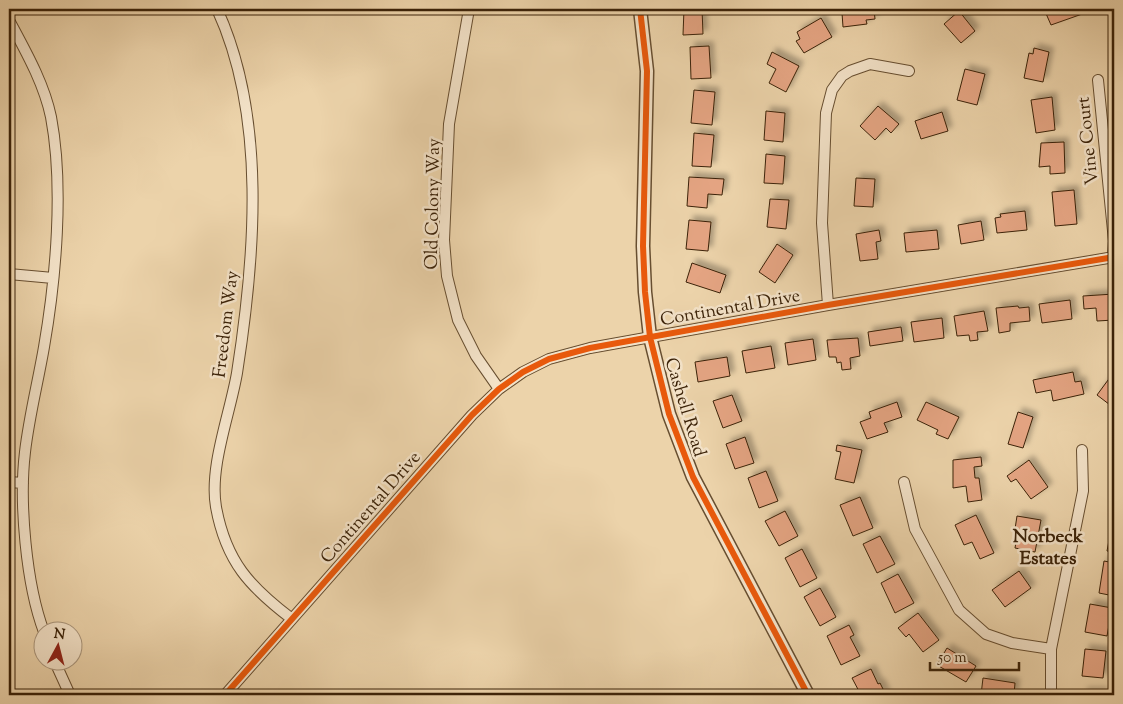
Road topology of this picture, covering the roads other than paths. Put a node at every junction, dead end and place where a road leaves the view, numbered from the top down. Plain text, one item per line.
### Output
1 (217, 9) edge
2 (469, 9) edge
3 (640, 9) edge
4 (9, 20) edge
5 (909, 70) dead end
6 (1098, 80) dead end
7 (1114, 257) edge
8 (9, 274) edge
9 (53, 278) junction
10 (828, 305) junction
11 (650, 337) junction
12 (498, 389) junction
13 (1082, 450) dead end
14 (9, 482) edge
15 (904, 482) dead end
16 (23, 483) junction
17 (292, 619) junction
18 (42, 622) edge
19 (1051, 649) junction
20 (60, 672) edge
21 (70, 695) edge
22 (225, 695) edge
23 (808, 695) edge
24 (1051, 695) edge

1 - 17 street, Freedom Way
2 - 12 street, Old Colony Way
3 - 11 street, Cashell Road
4 - 9 street
5 - 10 street
6 - 7 street, Vine Court
7 - 10 street, Continental Drive
8 - 9 street
9 - 16 street
10 - 11 street, Continental Drive
11 - 12 street, Continental Drive
11 - 23 street, Cashell Road
12 - 17 street, Continental Drive
13 - 19 street
14 - 16 street
15 - 19 street
16 - 18 street
17 - 22 street, Continental Drive
19 - 24 street
20 - 21 street

